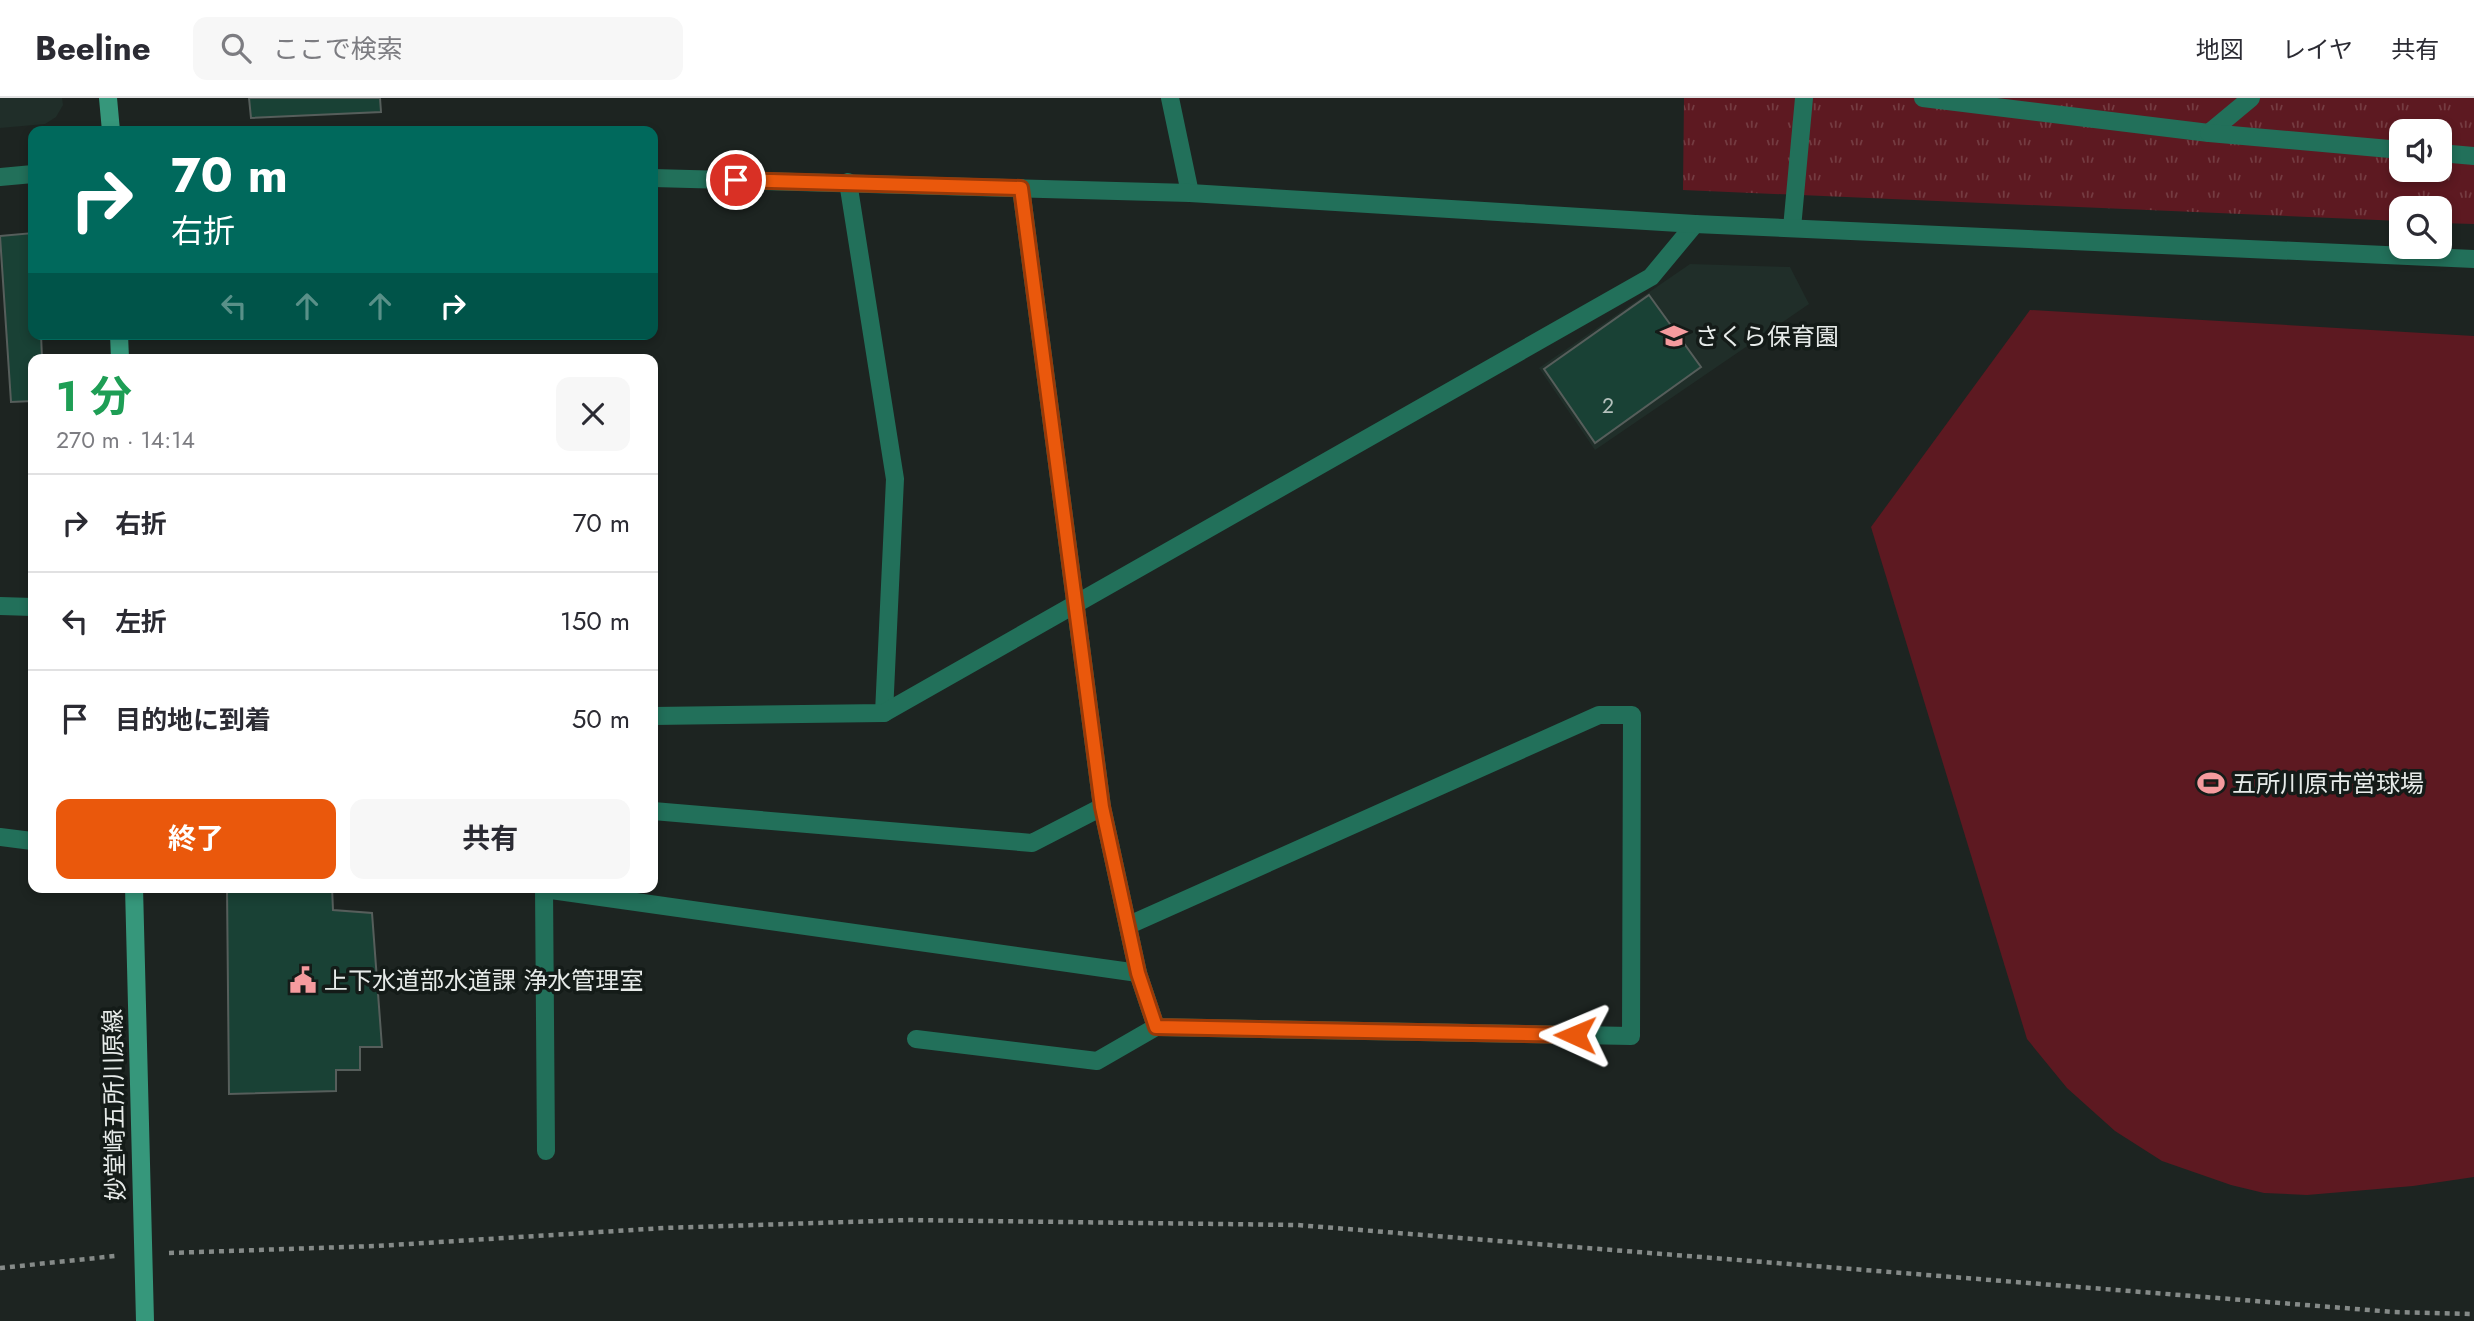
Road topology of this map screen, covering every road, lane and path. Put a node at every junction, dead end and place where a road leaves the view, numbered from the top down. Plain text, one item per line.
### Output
1 (108, 98) edge
2 (1170, 98) edge
3 (1804, 98) edge
4 (1923, 98) edge
5 (2251, 98) edge
6 (111, 126) edge
7 (2209, 133) junction
8 (2389, 149) edge
9 (2452, 154) edge
10 (2474, 156) edge
11 (28, 174) edge
12 (0, 177) edge
13 (658, 178) edge
14 (848, 182) junction
15 (1021, 188) junction
16 (1190, 192) junction
17 (1695, 224) junction
18 (1792, 228) junction
19 (2474, 259) edge
20 (1076, 605) junction
21 (0, 606) edge
22 (28, 607) edge
23 (884, 713) junction
24 (658, 716) edge
25 (1102, 807) junction
26 (658, 811) edge
27 (0, 837) edge
28 (28, 840) edge
29 (134, 893) edge
30 (544, 893) edge
31 (579, 893) edge
32 (1129, 925) junction
33 (1138, 973) junction
34 (1156, 1027) junction
35 (915, 1039) dead end
36 (545, 1151) dead end
37 (142, 1253) junction
38 (0, 1268) edge
39 (2474, 1314) edge
40 (145, 1321) edge

1 - 6 main road
2 - 16 street
3 - 18 street
4 - 7 street
5 - 7 street
7 - 8 street
9 - 10 street
11 - 12 street
13 - 14 street
14 - 15 street
14 - 23 street
15 - 16 street
15 - 20 street
16 - 17 street
17 - 18 street
17 - 20 street
18 - 19 street
20 - 23 street
20 - 25 street
21 - 22 street
23 - 24 street
25 - 26 street
25 - 32 street
27 - 28 street
29 - 37 main road, 妙堂崎五所川原線
30 - 36 street
31 - 33 street
32 - 33 street
32 - 34 street
33 - 34 street
34 - 35 street
37 - 38 path
37 - 39 path
37 - 40 main road, 妙堂崎五所川原線

